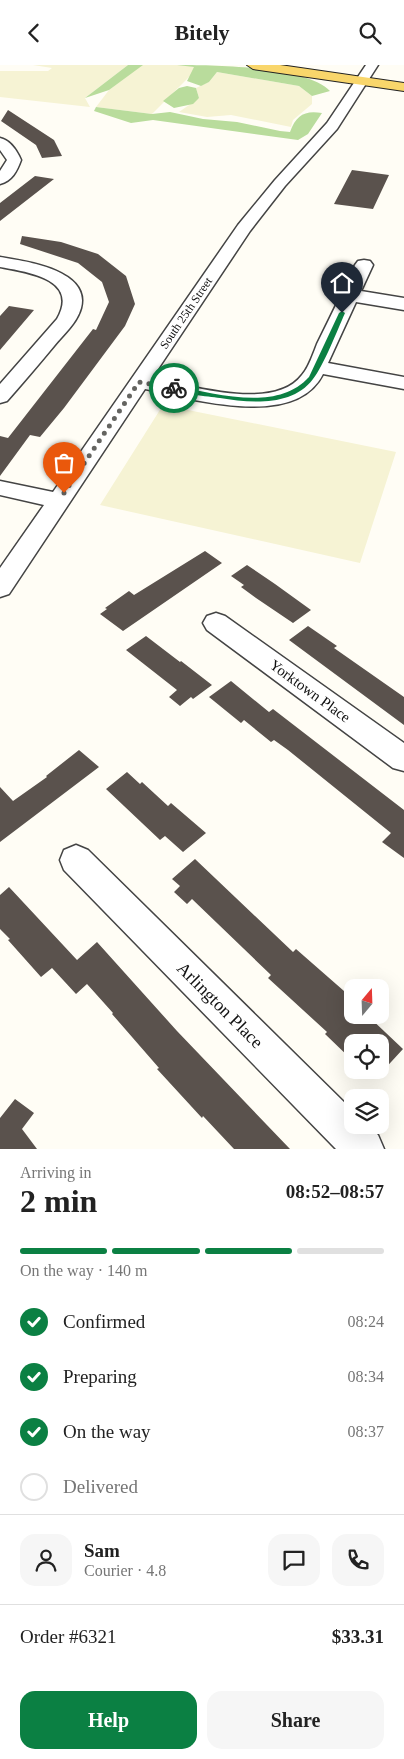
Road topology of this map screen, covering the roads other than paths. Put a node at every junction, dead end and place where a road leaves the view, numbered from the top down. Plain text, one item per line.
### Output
1 (253, 65) edge
2 (294, 65) edge
3 (361, 73) edge
4 (404, 81) edge
5 (404, 87) edge
6 (0, 142) edge
7 (1, 177) edge
8 (0, 262) edge
9 (364, 265) dead end
10 (350, 295) junction
11 (404, 304) edge
12 (317, 367) junction
13 (139, 382) junction
14 (404, 383) edge
15 (0, 397) edge
16 (0, 488) edge
17 (0, 507) edge
18 (53, 510) junction
19 (0, 588) edge
20 (216, 623) dead end
21 (404, 759) edge
22 (76, 860) dead end
23 (364, 1149) edge

1 - 3 main road
2 - 3 main road
3 - 4 main road
3 - 5 main road
3 - 13 street, South 25th Street
6 - 7 street
8 - 15 street
9 - 10 street
10 - 11 street
10 - 12 street
12 - 13 street
12 - 14 street
13 - 18 street, South 25th Street
16 - 18 street
17 - 18 street
18 - 19 street, South 25th Street
20 - 21 street, Yorktown Place
22 - 23 street, Arlington Place

